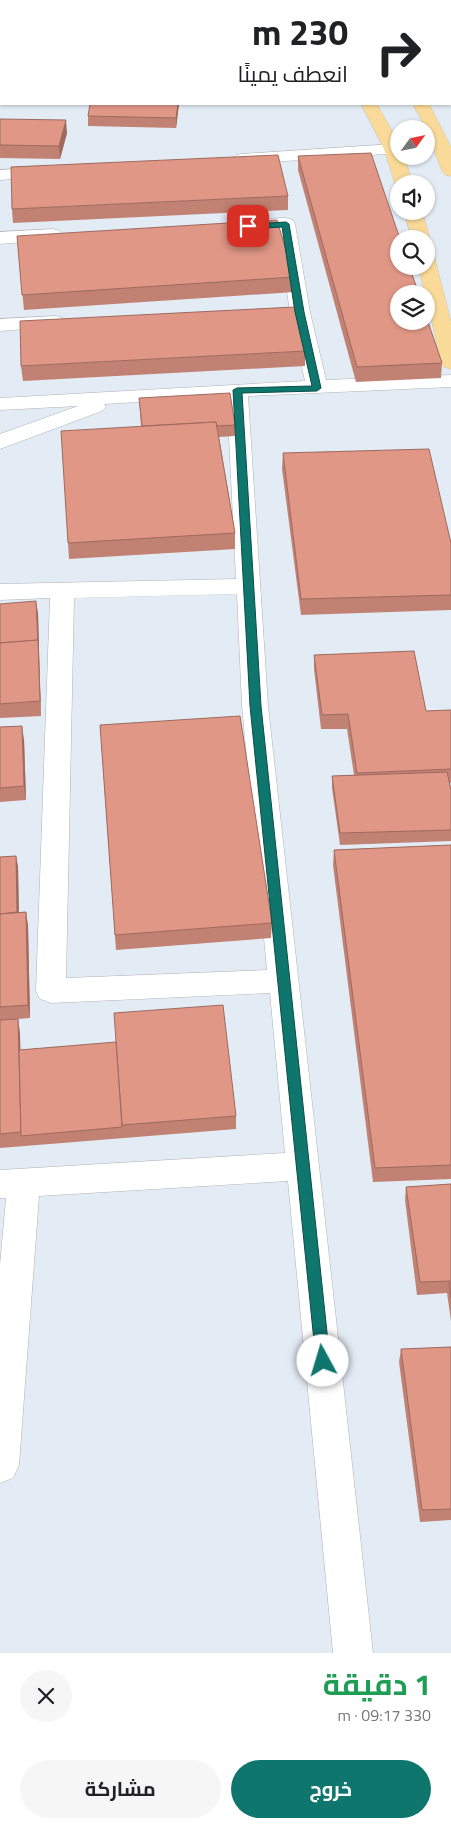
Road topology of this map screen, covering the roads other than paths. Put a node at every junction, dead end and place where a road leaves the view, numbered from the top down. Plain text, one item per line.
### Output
1 (370, 105) edge
2 (422, 105) edge
3 (390, 145) edge
4 (390, 149) edge
5 (226, 160) edge
6 (69, 171) edge
7 (451, 171) edge
8 (0, 175) edge
9 (226, 227) edge
10 (69, 234) edge
11 (0, 238) edge
12 (430, 275) edge
13 (300, 312) junction
14 (280, 313) edge
15 (70, 322) edge
16 (0, 325) edge
17 (451, 363) edge
18 (451, 382) edge
19 (317, 388) junction
20 (237, 390) junction
21 (127, 397) junction
22 (0, 404) edge
23 (0, 442) edge
24 (248, 586) junction
25 (62, 590) junction
26 (0, 592) edge
27 (284, 981) junction
28 (303, 1166) junction
29 (12, 1183) edge
30 (0, 1465) edge
31 (353, 1653) edge

1 - 3 main road
2 - 7 main road
4 - 5 street
6 - 8 street
9 - 13 street
10 - 11 street
12 - 17 main road
13 - 14 street
13 - 19 street
15 - 16 street
18 - 19 street
19 - 20 street
20 - 21 street
20 - 24 street
21 - 22 street
21 - 23 street
24 - 25 street
24 - 27 street
25 - 26 street
25 - 27 street
27 - 28 street
28 - 29 street
28 - 31 street
29 - 30 street

